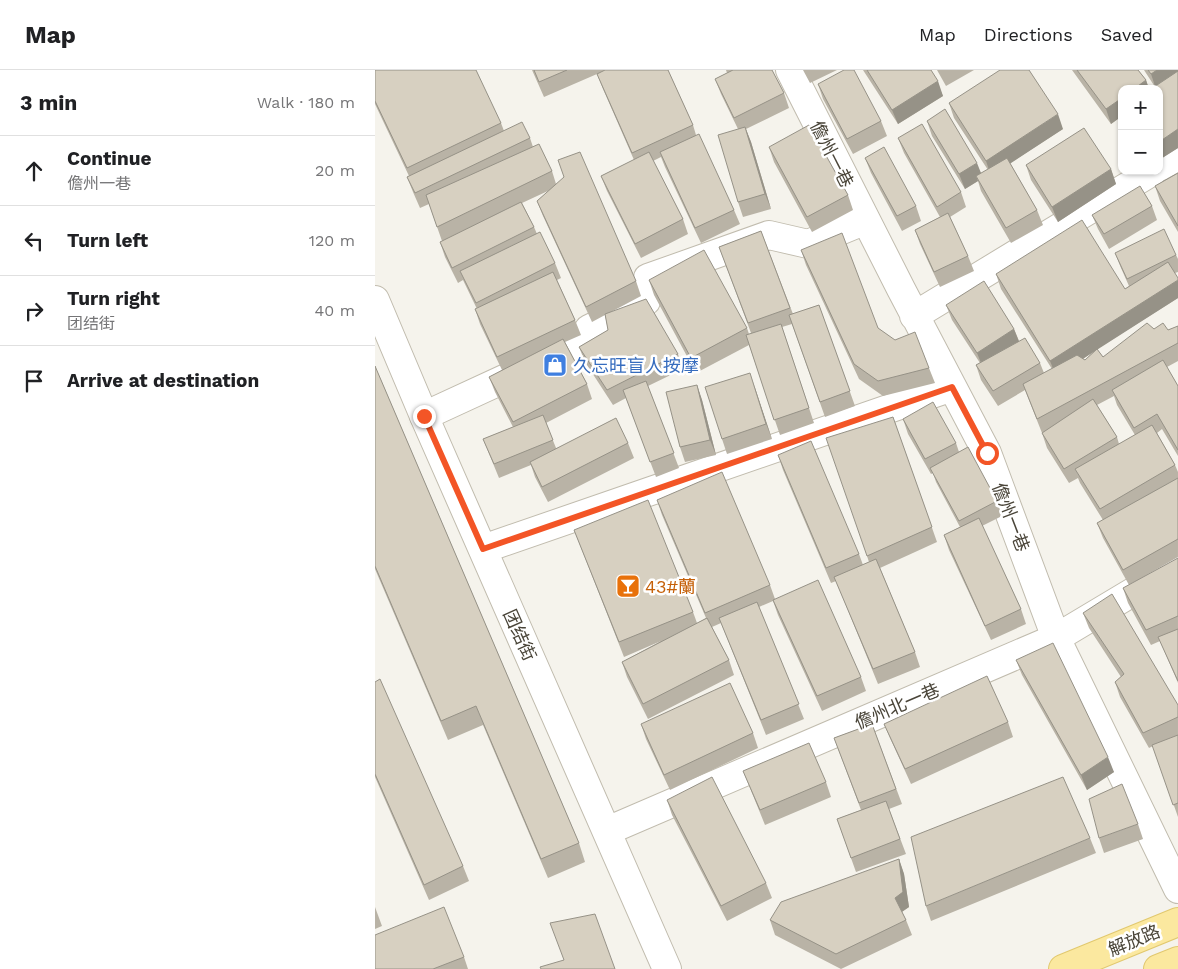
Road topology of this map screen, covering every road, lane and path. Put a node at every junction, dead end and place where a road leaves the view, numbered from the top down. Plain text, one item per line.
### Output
1 (790, 70) edge
2 (1178, 156) edge
3 (1163, 165) edge
4 (1146, 175) edge
5 (866, 220) junction
6 (375, 300) edge
7 (914, 316) junction
8 (952, 387) junction
9 (424, 416) junction
10 (483, 549) junction
11 (1178, 565) edge
12 (1056, 638) junction
13 (607, 831) junction
14 (1178, 889) edge
15 (1178, 922) edge
16 (1178, 961) edge
17 (667, 969) edge
18 (1063, 969) edge
19 (1158, 969) edge

1 - 5 street, 儋州一巷
2 - 3 street
4 - 7 street
5 - 7 street, 儋州一巷
5 - 9 street
6 - 9 street, 团结街
7 - 8 street, 儋州一巷
8 - 10 street
8 - 12 street, 儋州一巷
9 - 10 street, 团结街
10 - 13 street, 团结街
11 - 12 street, 儋州北一巷
12 - 13 street, 儋州北一巷
12 - 14 street, 儋州一巷
13 - 17 street, 团结街
15 - 18 main road, 解放路
16 - 19 main road, 解放路

